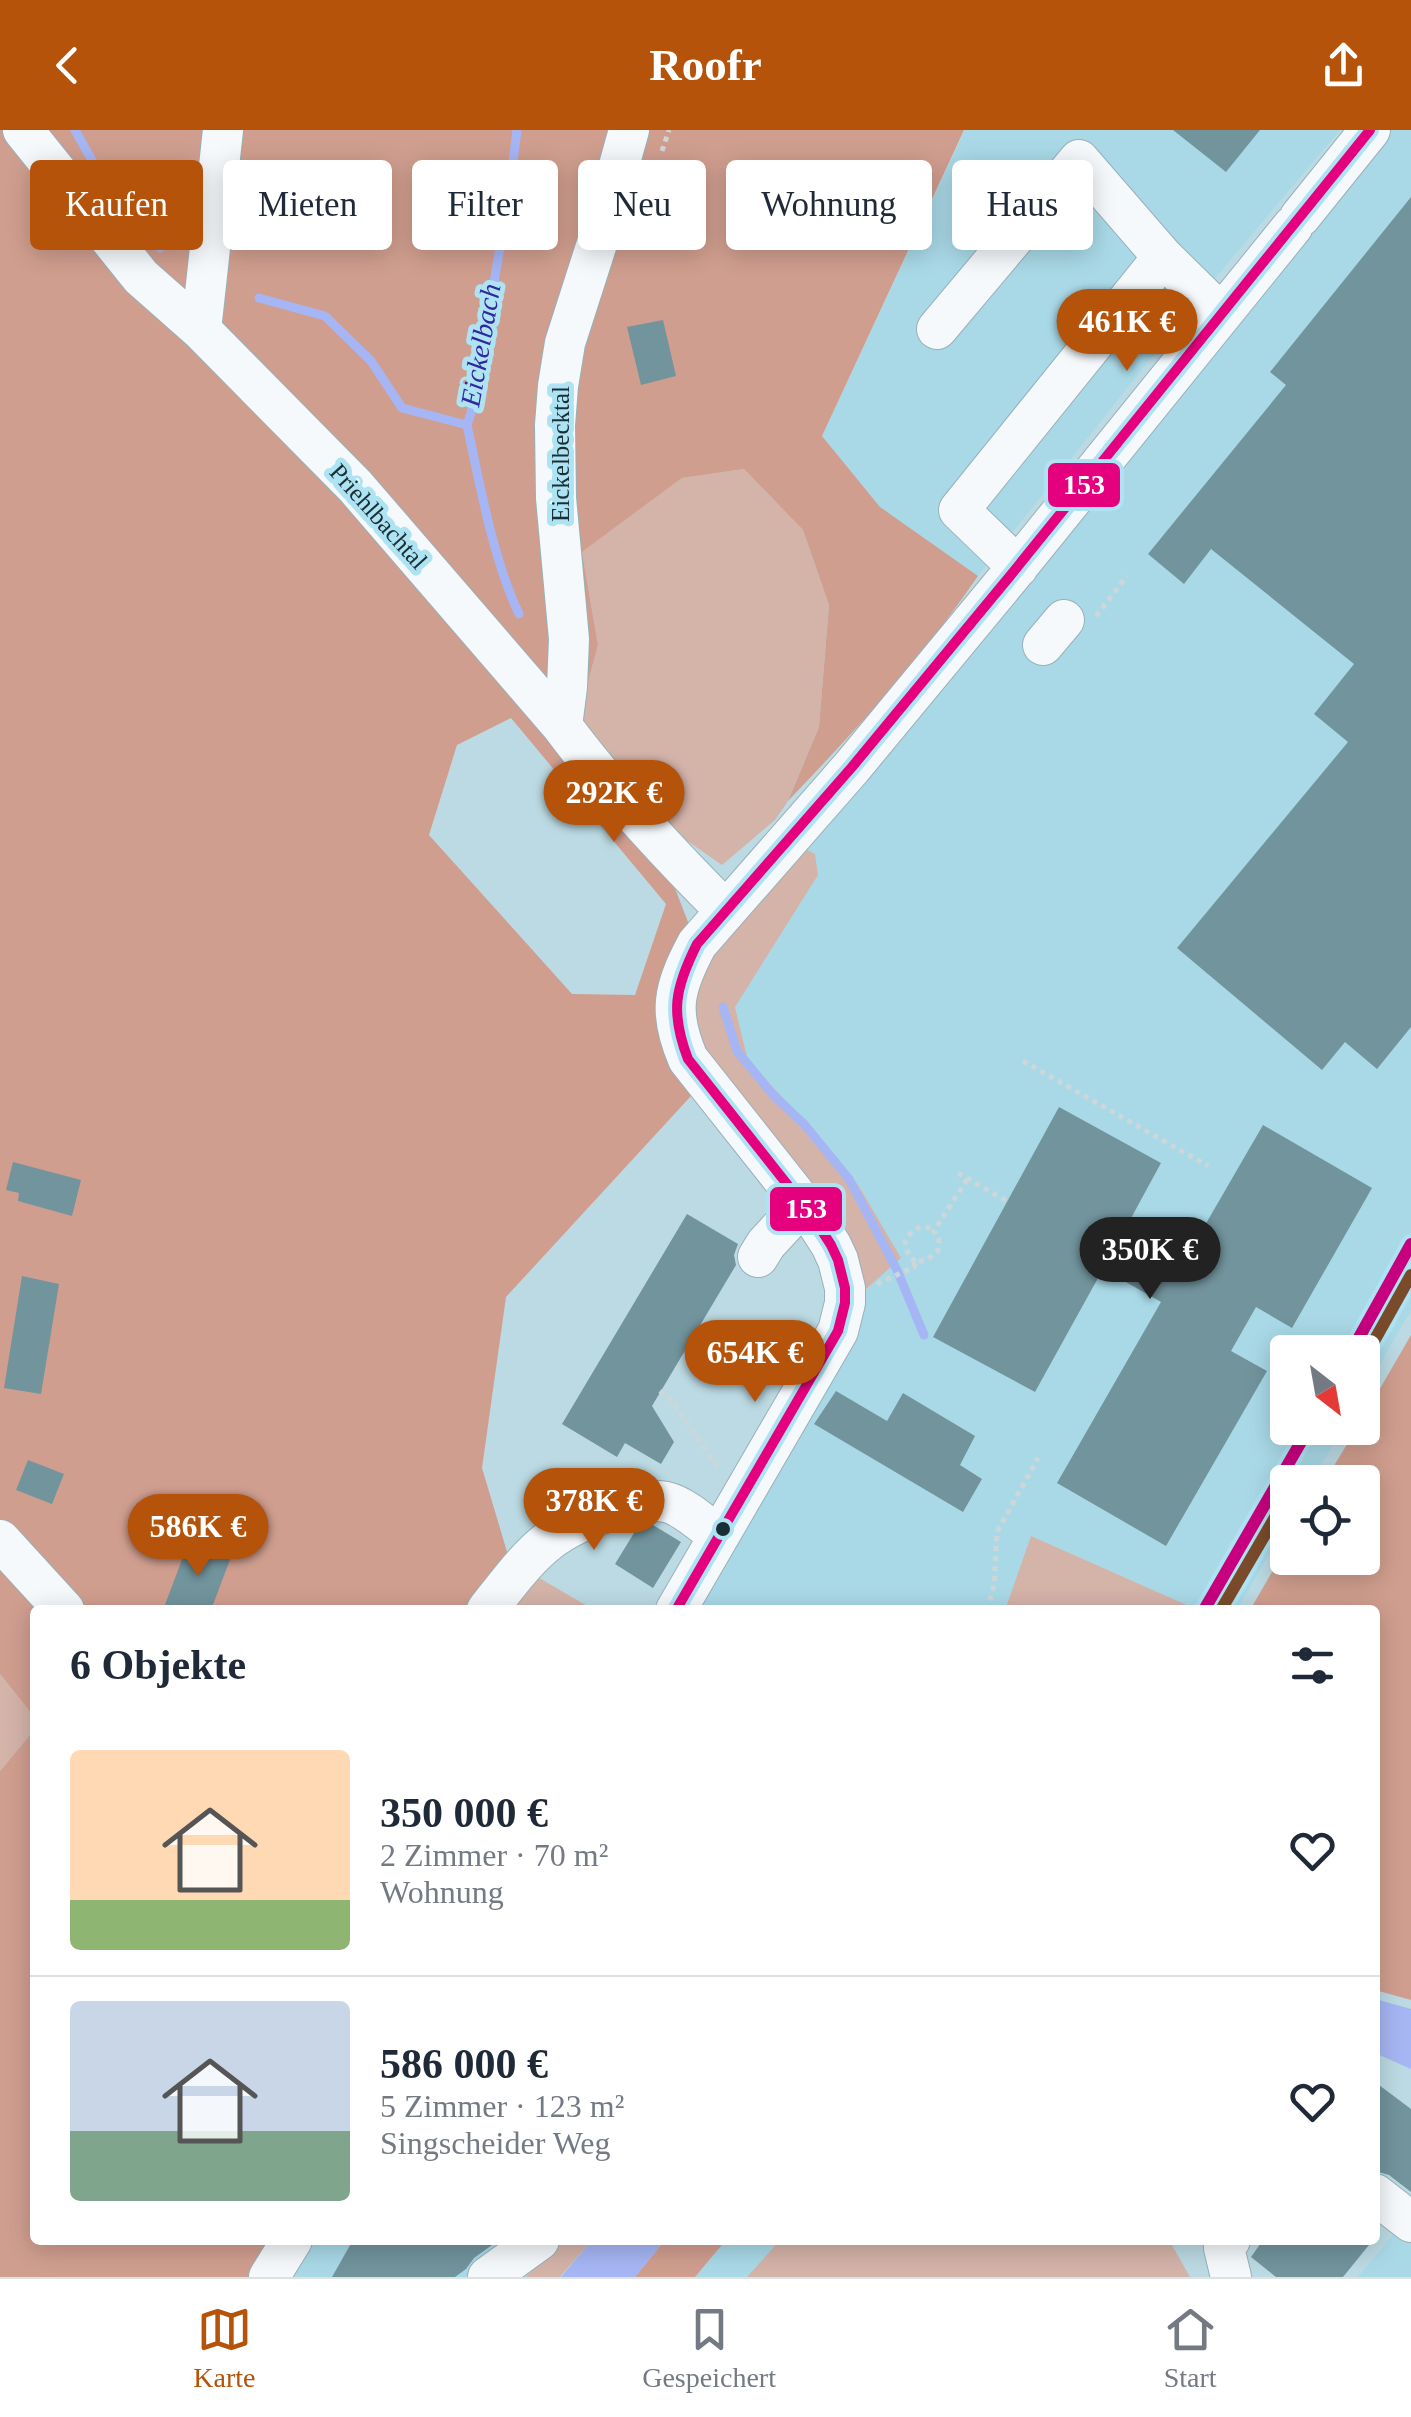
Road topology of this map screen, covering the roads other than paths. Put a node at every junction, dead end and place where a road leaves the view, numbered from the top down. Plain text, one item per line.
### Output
1 (22, 130) edge
2 (223, 130) edge
3 (629, 130) edge
4 (1370, 130) edge
5 (1163, 257) junction
6 (1221, 314) junction
7 (937, 329) dead end
8 (201, 330) junction
9 (1018, 567) junction
10 (562, 726) junction
11 (726, 911) junction
12 (803, 1204) junction
13 (758, 1257) dead end
14 (718, 1536) junction
15 (0, 1540) edge
16 (59, 1605) edge
17 (491, 1605) edge
18 (679, 1605) edge
19 (1380, 2198) edge
20 (1411, 2222) edge
21 (289, 2245) edge
22 (532, 2245) edge
23 (1226, 2245) edge
24 (270, 2277) edge
25 (488, 2277) edge
26 (1231, 2277) edge

1 - 8 street, Priehlbachtal
2 - 8 street
3 - 10 street, Eickelbecktal
4 - 6 street
5 - 6 street
5 - 7 street
5 - 9 street
6 - 9 street
8 - 10 street, Priehlbachtal
9 - 11 street
10 - 11 street, Priehlbachtal
11 - 12 street
12 - 13 street
12 - 14 street
14 - 17 street
14 - 18 street
15 - 16 street
19 - 20 street
21 - 24 street
22 - 25 street
23 - 26 street

